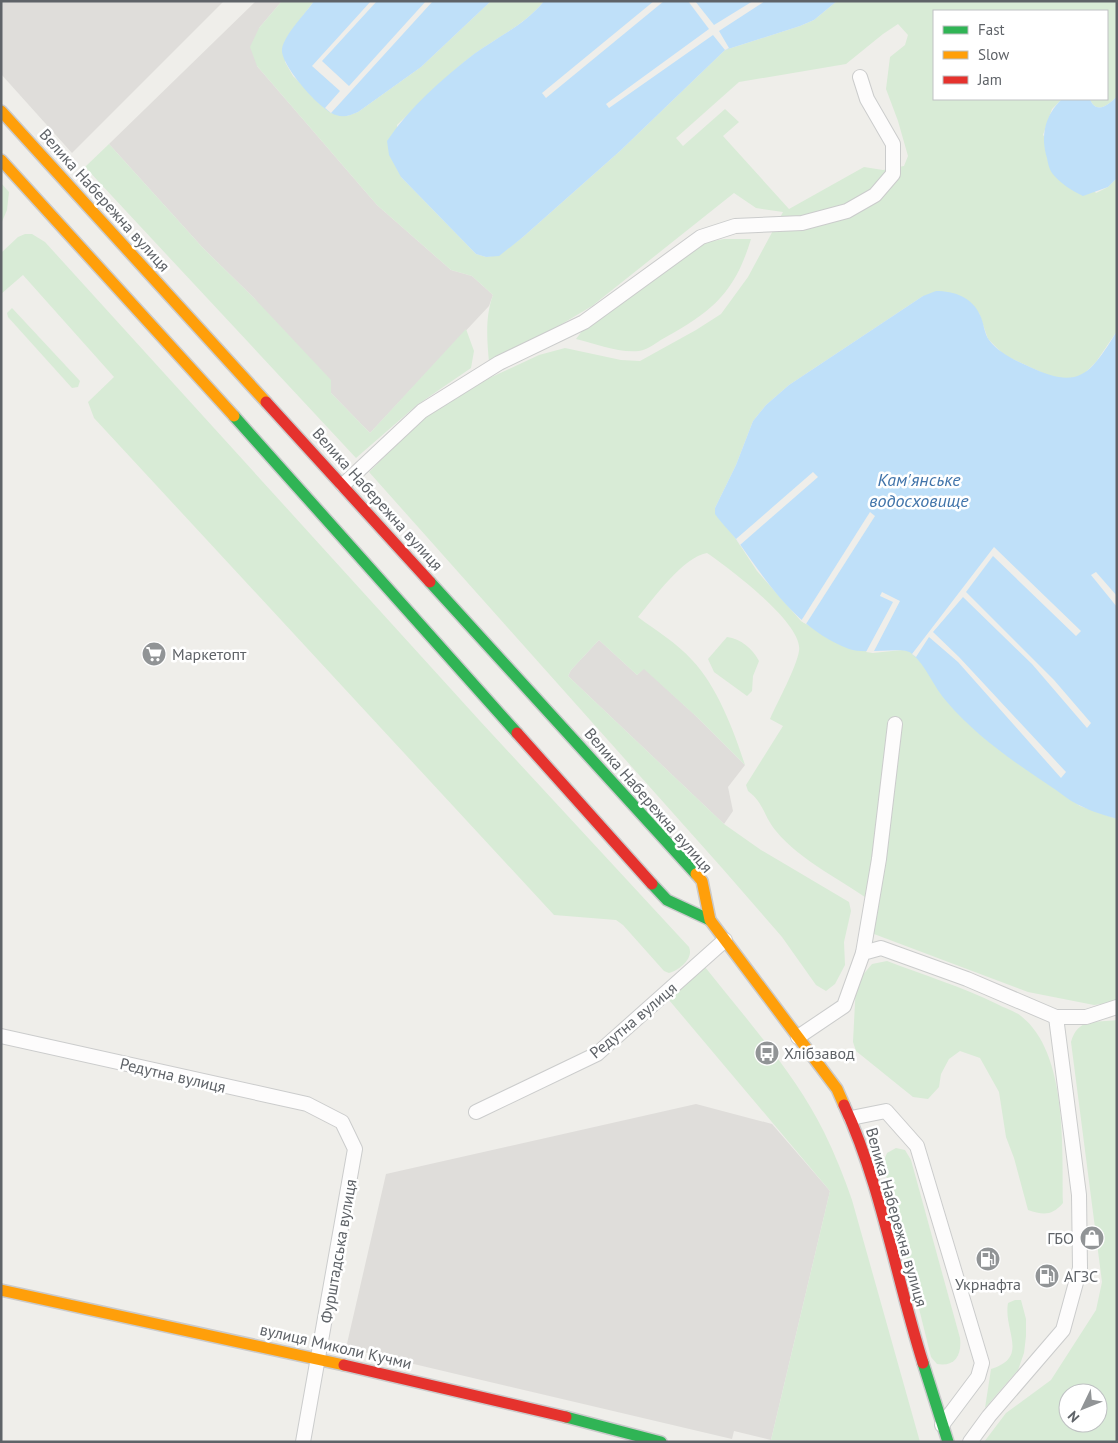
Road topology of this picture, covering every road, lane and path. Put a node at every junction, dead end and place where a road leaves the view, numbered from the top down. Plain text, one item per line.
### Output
1 (860, 77) dead end
2 (1, 110) edge
3 (1, 160) edge
4 (343, 485) junction
5 (895, 724) dead end
6 (710, 920) junction
7 (725, 940) junction
8 (863, 953) junction
9 (1117, 1007) edge
10 (1056, 1017) junction
11 (1, 1036) edge
12 (798, 1037) junction
13 (476, 1112) dead end
14 (851, 1118) junction
15 (342, 1122) joint
16 (1, 1290) edge
17 (319, 1358) junction
18 (942, 1425) junction
19 (303, 1442) edge
20 (661, 1442) edge
21 (948, 1442) edge
22 (970, 1442) edge

1 - 4 street
2 - 4 street, Велика Набережна вулиця
3 - 6 street, Велика Набережна вулиця
4 - 6 street, Велика Набережна вулиця
5 - 8 street
6 - 7 street, Велика Набережна вулиця
7 - 12 street, Велика Набережна вулиця
7 - 13 street, Редутна вулиця
8 - 10 street
8 - 12 street
9 - 10 street
10 - 22 street
11 - 15 street, Редутна вулиця
12 - 14 street, Велика Набережна вулиця
14 - 18 street, Велика Набережна вулиця
14 - 18 street
15 - 17 street, Фурштадська вулиця
16 - 17 street, вулиця Миколи Кучми
17 - 19 street, Фурштадська вулиця
17 - 20 street, вулиця Миколи Кучми
18 - 21 street, Велика Набережна вулиця

